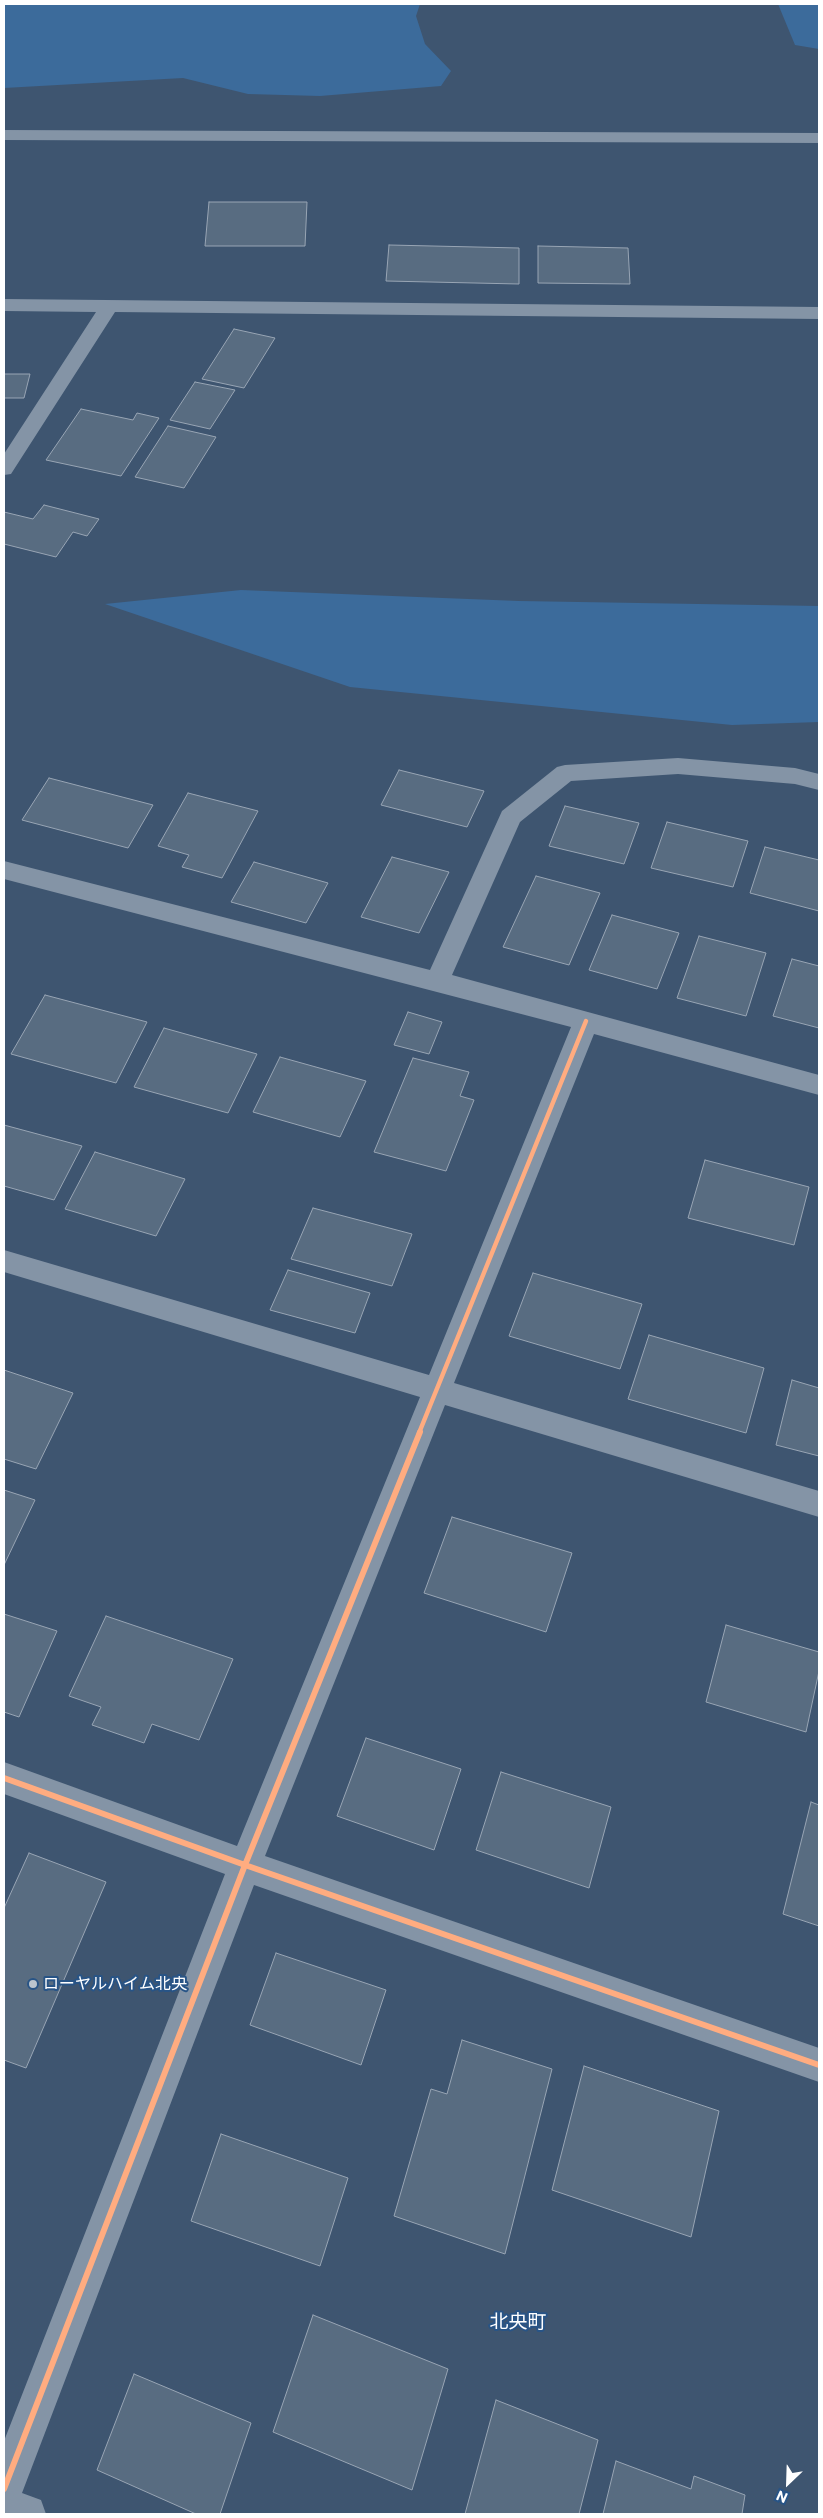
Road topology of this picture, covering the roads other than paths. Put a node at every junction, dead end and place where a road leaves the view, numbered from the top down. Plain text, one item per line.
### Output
1 (4, 134) edge
2 (819, 138) edge
3 (4, 305) edge
4 (109, 307) junction
5 (819, 312) edge
6 (4, 469) edge
7 (819, 782) edge
8 (4, 870) edge
9 (437, 981) junction
10 (586, 1021) junction
11 (819, 1084) edge
12 (4, 1261) edge
13 (436, 1391) junction
14 (819, 1504) edge
15 (4, 1778) edge
16 (245, 1865) junction
17 (819, 2064) edge
18 (4, 2489) edge
19 (4, 2504) edge
20 (27, 2514) edge

1 - 2 lane
3 - 4 street
4 - 5 street
4 - 6 street
7 - 9 street
8 - 9 street
9 - 10 street
10 - 11 street
10 - 13 street
12 - 13 street
13 - 14 street
13 - 16 street
15 - 16 street
16 - 17 street
16 - 18 street
19 - 20 street

